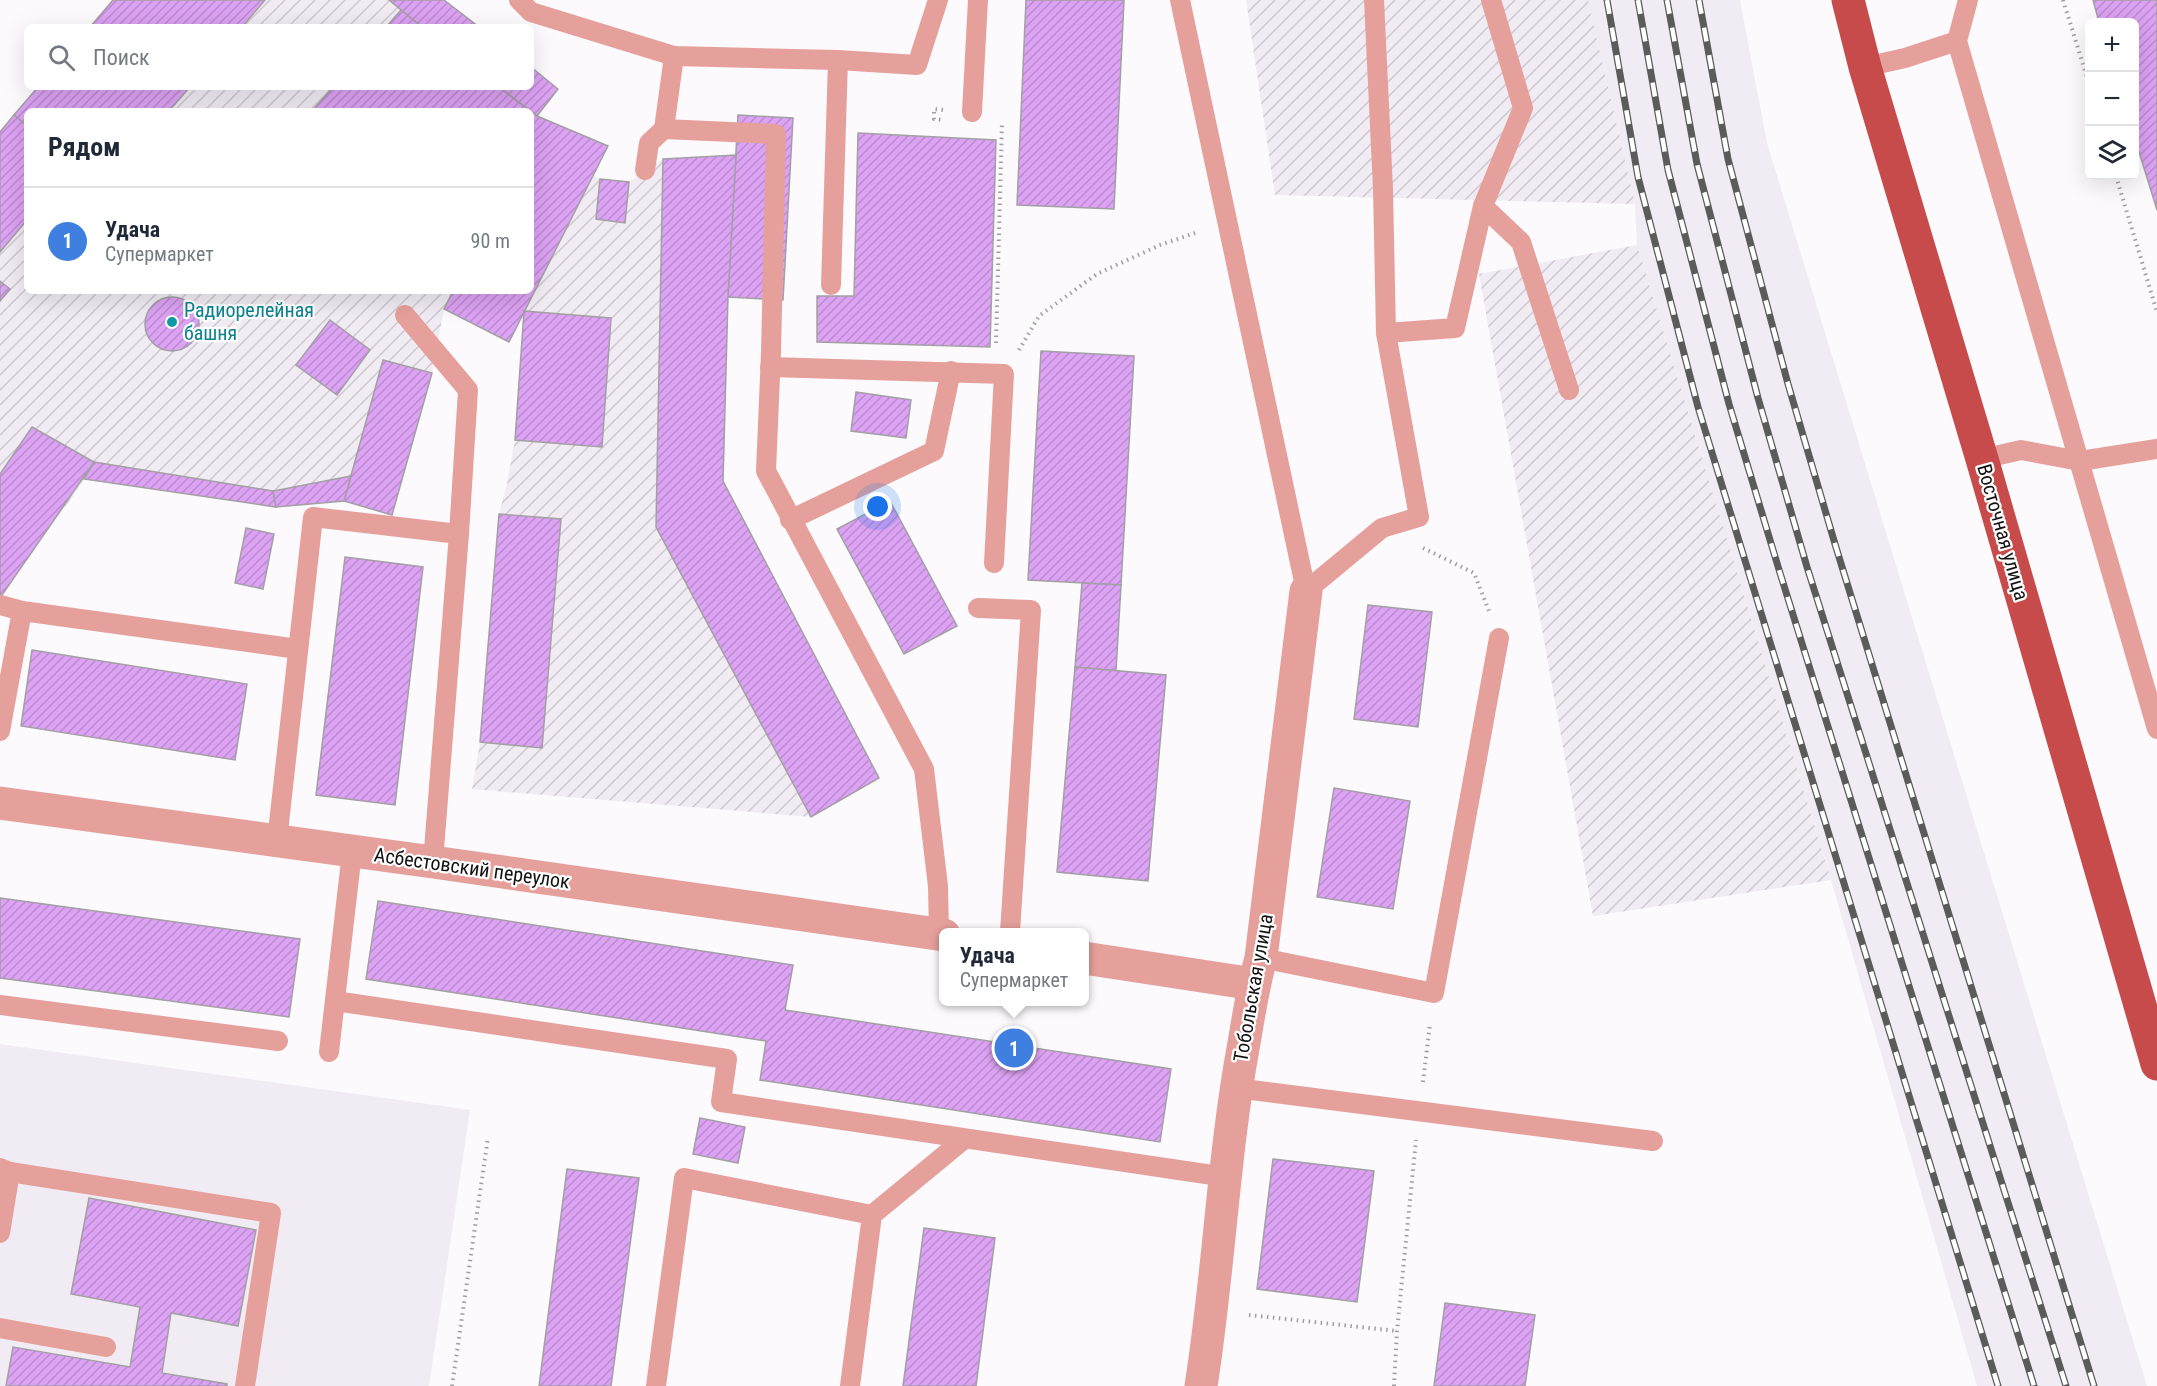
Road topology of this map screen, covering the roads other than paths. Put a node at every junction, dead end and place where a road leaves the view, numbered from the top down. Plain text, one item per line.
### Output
1 (519, 0) edge
2 (938, 0) edge
3 (978, 0) edge
4 (1180, 0) edge
5 (1374, 0) edge
6 (1491, 0) edge
7 (1848, 0) edge
8 (1968, 0) edge
9 (1957, 41) junction
10 (674, 56) junction
11 (838, 60) junction
12 (1865, 67) junction
13 (972, 112) dead end
14 (664, 129) junction
15 (645, 170) dead end
16 (1483, 206) junction
17 (831, 285) dead end
18 (405, 315) dead end
19 (1386, 333) junction
20 (770, 367) junction
21 (951, 371) junction
22 (1569, 390) dead end
23 (2157, 449) edge
24 (1982, 459) junction
25 (2080, 461) junction
26 (790, 520) junction
27 (459, 534) junction
28 (994, 563) dead end
29 (1306, 591) junction
30 (0, 605) edge
31 (978, 608) dead end
32 (22, 611) junction
33 (1499, 638) road end
34 (298, 649) junction
35 (2157, 729) edge
36 (0, 731) edge
37 (0, 803) edge
38 (277, 841) junction
39 (352, 852) junction
40 (433, 862) junction
41 (941, 928) edge
42 (1010, 928) edge
43 (939, 935) edge
44 (1089, 958) edge
45 (1258, 971) junction
46 (335, 1001) junction
47 (0, 1005) edge
48 (278, 1041) dead end
49 (329, 1052) dead end
50 (2157, 1064) edge
51 (1236, 1088) junction
52 (963, 1140) junction
53 (1653, 1141) dead end
54 (5, 1170) edge
55 (1226, 1177) junction
56 (872, 1215) junction
57 (0, 1233) edge
58 (0, 1328) edge
59 (106, 1347) dead end
60 (245, 1386) edge
61 (656, 1386) edge
62 (850, 1386) edge
63 (1201, 1386) edge

1 - 10 lane
2 - 11 lane
3 - 13 lane
4 - 29 lane
5 - 19 lane
6 - 16 lane
7 - 12 main road, Восточная улица
8 - 9 lane
9 - 12 lane
9 - 25 lane
10 - 11 lane
10 - 14 lane
11 - 17 lane
12 - 24 main road, Восточная улица
14 - 15 lane
14 - 20 lane
16 - 19 lane
16 - 22 lane
18 - 27 lane
19 - 29 lane
20 - 21 lane
20 - 26 lane
21 - 26 lane
21 - 28 lane
23 - 25 lane
24 - 25 lane
24 - 50 main road, Восточная улица
25 - 35 lane
26 - 41 lane
27 - 34 lane
27 - 40 lane
29 - 45 street, Тобольская улица
30 - 32 lane
31 - 42 lane
32 - 34 lane
32 - 36 lane
33 - 45 lane
34 - 38 lane
37 - 38 street, Асбестовский переулок
38 - 39 street, Асбестовский переулок
39 - 40 street, Асбестовский переулок
39 - 46 lane
40 - 43 street, Асбестовский переулок
44 - 45 street
45 - 51 street, Тобольская улица
46 - 49 lane
46 - 52 lane
47 - 48 lane
51 - 53 lane
51 - 55 street, Тобольская улица
52 - 55 lane
52 - 56 lane
54 - 57 lane
54 - 60 lane
55 - 63 street, Тобольская улица
56 - 61 lane
56 - 62 lane
58 - 59 lane

